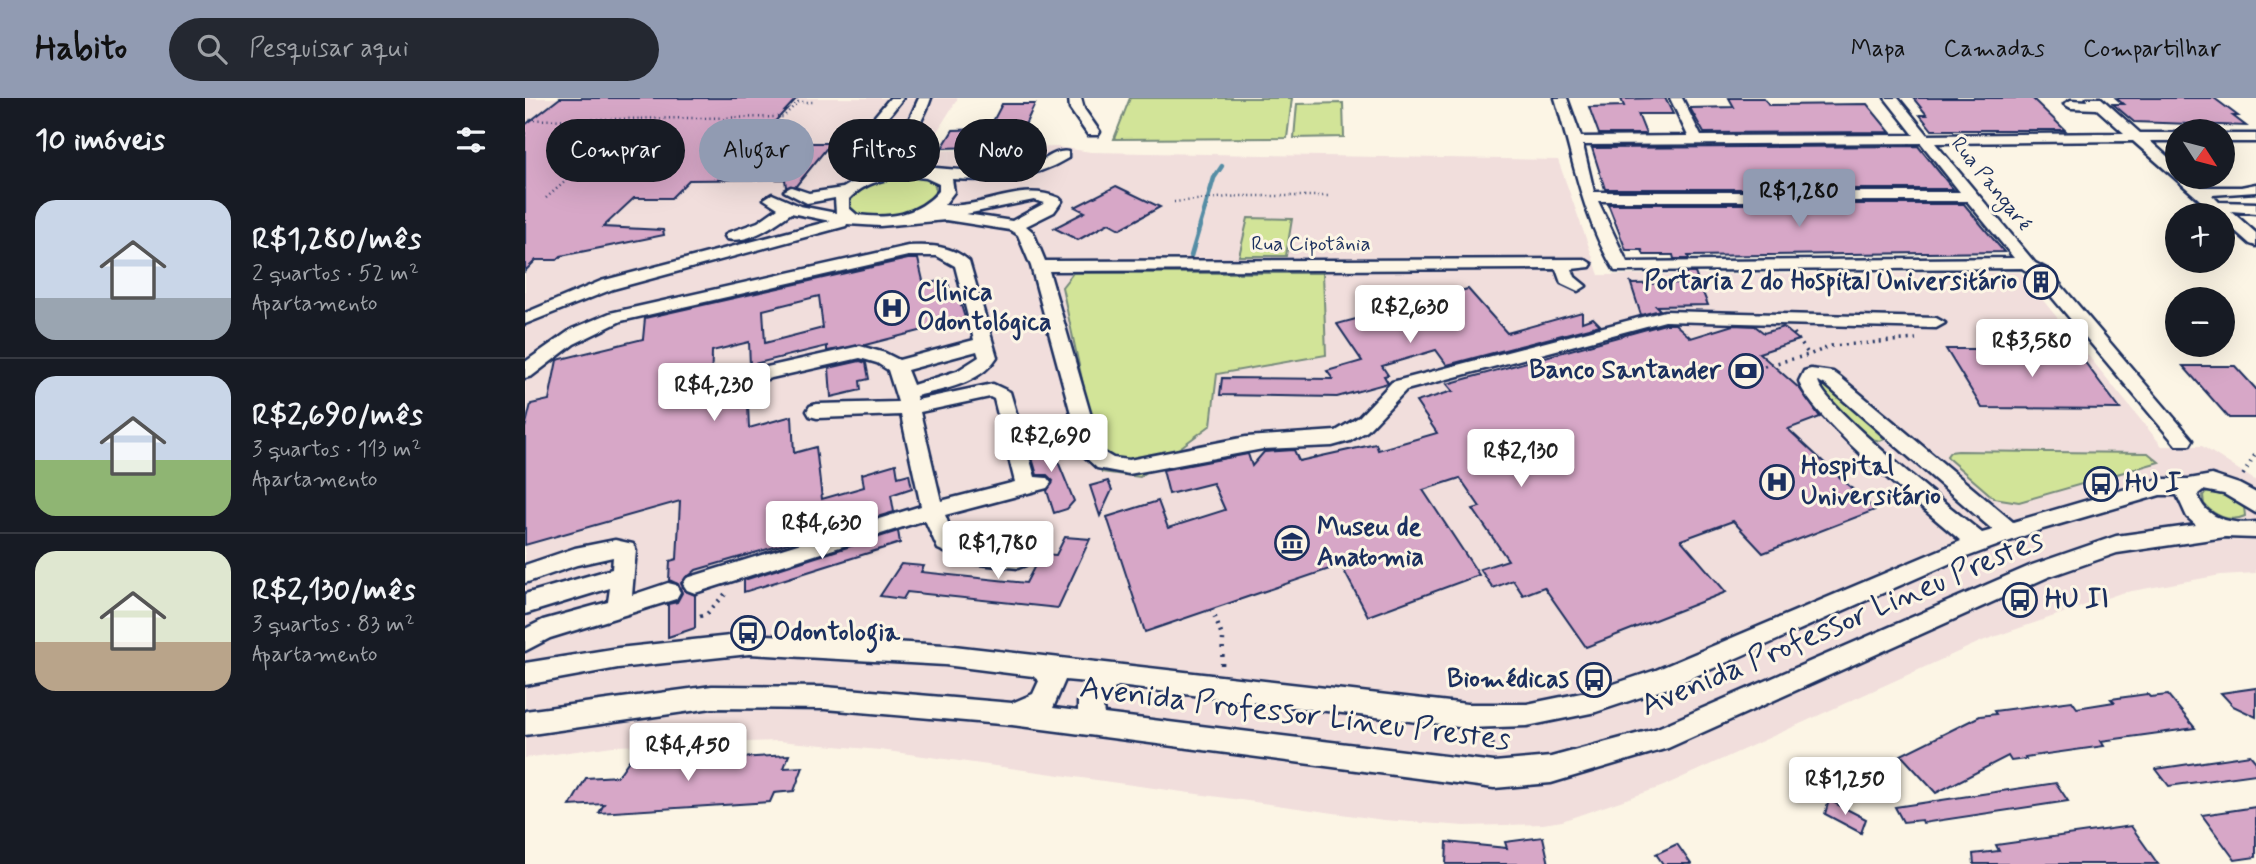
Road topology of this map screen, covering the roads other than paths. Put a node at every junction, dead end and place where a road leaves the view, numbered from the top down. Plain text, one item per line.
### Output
1 (897, 98) edge
2 (925, 98) edge
3 (941, 98) edge
4 (1075, 98) edge
5 (1561, 98) edge
6 (1676, 98) edge
7 (1891, 98) edge
8 (2097, 101) edge
9 (2071, 104) dead end
10 (887, 111) dead end
11 (928, 119) edge
12 (1093, 132) dead end
13 (1923, 137) junction
14 (2137, 137) junction
15 (2165, 137) edge
16 (2235, 138) edge
17 (2256, 138) edge
18 (1696, 139) junction
19 (1575, 141) junction
20 (1063, 155) dead end
21 (2165, 162) edge
22 (1047, 164) edge
23 (940, 179) edge
24 (868, 182) edge
25 (975, 182) edge
26 (2256, 188) edge
27 (2195, 189) edge
28 (791, 191) dead end
29 (2197, 191) junction
30 (947, 192) junction
31 (846, 193) junction
32 (1972, 196) junction
33 (1588, 197) junction
34 (772, 200) dead end
35 (2211, 203) edge
36 (2235, 207) edge
37 (931, 208) junction
38 (2256, 208) edge
39 (794, 210) junction
40 (972, 213) junction
41 (822, 215) junction
42 (853, 220) junction
43 (902, 220) junction
44 (2235, 224) edge
45 (1014, 226) junction
46 (781, 237) junction
47 (2256, 242) edge
48 (1584, 264) dead end
49 (1563, 265) junction
50 (2028, 265) junction
51 (1039, 266) junction
52 (1578, 286) dead end
53 (525, 304) edge
54 (525, 319) edge
55 (1933, 330) road end
56 (984, 343) junction
57 (896, 367) junction
58 (525, 372) edge
59 (758, 375) dead end
60 (908, 401) junction
61 (817, 411) dead end
62 (2175, 441) dead end
63 (1908, 444) junction
64 (1875, 454) junction
65 (1938, 469) junction
66 (1905, 481) junction
67 (2191, 487) junction
68 (2249, 500) edge
69 (934, 510) junction
70 (2010, 532) junction
71 (2245, 532) edge
72 (1980, 544) junction
73 (1018, 559) dead end
74 (525, 573) edge
75 (622, 575) junction
76 (695, 584) dead end
77 (668, 592) dead end
78 (525, 604) edge
79 (619, 610) junction
80 (525, 641) edge
81 (1038, 665) junction
82 (525, 674) edge
83 (1115, 674) junction
84 (1012, 714) junction
85 (525, 723) edge
86 (1096, 725) junction

1 - 10 street
2 - 31 street
3 - 11 street
4 - 12 street
5 - 19 street
6 - 18 street
7 - 13 street, Rua Pangaré
8 - 9 street
8 - 14 street
13 - 14 street
13 - 18 street
13 - 32 street, Rua Pangaré
14 - 15 street
14 - 21 street
16 - 17 street
18 - 19 street
19 - 33 street
20 - 22 street
23 - 30 street
24 - 31 street
25 - 30 street
26 - 29 street
27 - 29 street
28 - 31 street
29 - 35 street
30 - 37 street
31 - 41 street
31 - 42 street
32 - 33 street
32 - 50 street, Rua Pangaré
33 - 50 street
34 - 39 street
36 - 38 street
37 - 40 street
37 - 43 street
39 - 41 street
39 - 46 street
39 - 53 street
40 - 43 street
40 - 45 street
40 - 45 street
41 - 42 street
41 - 46 street
42 - 43 street
42 - 46 street
44 - 47 street
45 - 51 street
46 - 54 street
48 - 49 street, Rua Cipotânia
49 - 51 street, Rua Cipotânia
49 - 52 street
50 - 62 street, Rua Pangaré
51 - 55 street
56 - 57 street
56 - 58 street
56 - 60 street
57 - 59 street
57 - 60 street
60 - 61 street
60 - 69 street
60 - 69 street
63 - 64 street
63 - 64 street
63 - 65 street
64 - 66 street
65 - 66 street
65 - 70 street
66 - 72 street
67 - 68 street, Avenida Professor Lineu Prestes
67 - 70 street, Avenida Professor Lineu Prestes
67 - 71 street
69 - 73 street
69 - 76 street
70 - 72 street, Avenida Professor Lineu Prestes
71 - 86 street, Avenida Professor Lineu Prestes
72 - 83 street, Avenida Professor Lineu Prestes
74 - 75 street
75 - 78 street
75 - 79 street
77 - 79 street
79 - 80 street
81 - 82 street, Avenida Professor Lineu Prestes
81 - 83 street, Avenida Professor Lineu Prestes
81 - 84 street
83 - 86 street
84 - 85 street, Avenida Professor Lineu Prestes
84 - 86 street, Avenida Professor Lineu Prestes

